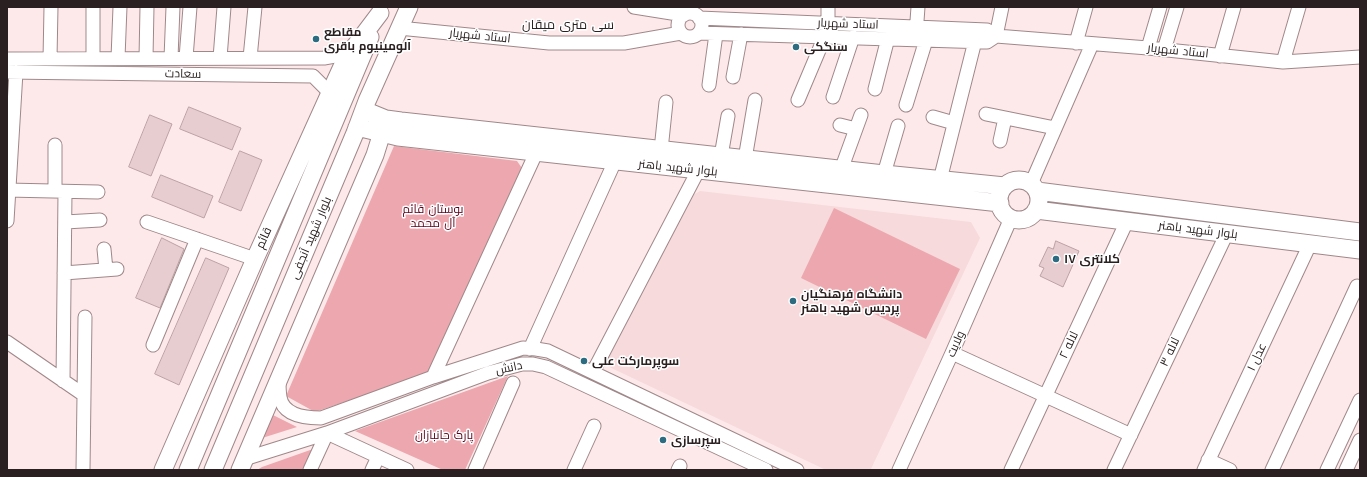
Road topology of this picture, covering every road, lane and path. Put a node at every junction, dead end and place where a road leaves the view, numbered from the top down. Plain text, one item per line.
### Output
1 (51, 7) edge
2 (93, 7) edge
3 (120, 7) edge
4 (147, 7) edge
5 (173, 7) edge
6 (190, 7) edge
7 (224, 7) edge
8 (256, 7) edge
9 (409, 7) edge
10 (828, 7) edge
11 (918, 7) edge
12 (1002, 7) edge
13 (1086, 7) edge
14 (1160, 7) edge
15 (1177, 7) edge
16 (1234, 7) edge
17 (1299, 7) edge
18 (640, 8) edge
19 (382, 10) edge
20 (684, 15) junction
21 (699, 18) junction
22 (399, 28) junction
23 (826, 30) junction
24 (680, 33) junction
25 (699, 33) junction
26 (716, 34) junction
27 (741, 34) junction
28 (919, 35) junction
29 (996, 36) junction
30 (853, 37) junction
31 (888, 38) junction
32 (975, 41) junction
33 (1076, 43) junction
34 (1092, 44) junction
35 (1148, 48) junction
36 (352, 50) junction
37 (1164, 50) junction
38 (1220, 56) junction
39 (1360, 57) edge
40 (93, 58) junction
41 (118, 58) junction
42 (146, 58) junction
43 (171, 58) junction
44 (186, 58) junction
45 (220, 58) junction
46 (250, 58) junction
47 (314, 58) junction
48 (7, 59) edge
49 (50, 59) junction
50 (1283, 62) junction
51 (12, 72) edge
52 (313, 76) junction
53 (734, 77) dead end
54 (709, 84) dead end
55 (875, 89) dead end
56 (330, 93) junction
57 (833, 97) dead end
58 (755, 100) dead end
59 (798, 100) dead end
60 (666, 102) dead end
61 (906, 105) dead end
62 (364, 110) junction
63 (337, 114) junction
64 (986, 114) dead end
65 (861, 115) dead end
66 (728, 116) dead end
67 (932, 117) dead end
68 (1005, 118) junction
69 (954, 123) junction
70 (840, 125) dead end
71 (384, 126) junction
72 (898, 126) dead end
73 (357, 127) junction
74 (1055, 128) junction
75 (856, 129) junction
76 (432, 132) junction
77 (1000, 141) dead end
78 (55, 145) dead end
79 (661, 150) junction
80 (536, 153) junction
81 (722, 156) junction
82 (746, 159) junction
83 (616, 161) junction
84 (699, 169) junction
85 (841, 170) junction
86 (884, 174) junction
87 (940, 180) junction
88 (1005, 186) junction
89 (1034, 188) junction
90 (8, 190) edge
91 (60, 191) junction
92 (98, 192) dead end
93 (1000, 203) junction
94 (1036, 210) junction
95 (1011, 218) junction
96 (100, 220) dead end
97 (7, 221) edge
98 (1127, 221) junction
99 (65, 222) junction
100 (147, 222) dead end
101 (1360, 232) edge
102 (1227, 233) junction
103 (197, 239) junction
104 (1310, 244) junction
105 (104, 249) dead end
106 (1360, 250) edge
107 (255, 259) junction
108 (64, 273) junction
109 (1357, 286) dead end
110 (85, 317) dead end
111 (7, 342) edge
112 (153, 345) dead end
113 (530, 349) junction
114 (952, 354) junction
115 (593, 372) junction
116 (433, 377) junction
117 (279, 379) junction
118 (63, 381) junction
119 (513, 383) dead end
120 (84, 395) junction
121 (1046, 396) junction
122 (1360, 400) edge
123 (321, 418) junction
124 (594, 426) dead end
125 (327, 433) junction
126 (1131, 435) junction
127 (1360, 440) edge
128 (378, 456) junction
129 (242, 465) edge
130 (1206, 465) edge
131 (83, 470) edge
132 (163, 470) edge
133 (188, 470) edge
134 (213, 470) edge
135 (310, 470) edge
136 (372, 470) edge
137 (407, 470) edge
138 (475, 470) edge
139 (574, 470) edge
140 (766, 470) edge
141 (797, 470) edge
142 (899, 470) edge
143 (1011, 470) edge
144 (1114, 470) edge
145 (1230, 470) edge
146 (1272, 470) edge
147 (1327, 470) edge
148 (1346, 470) edge

1 - 49 street
2 - 40 street
3 - 41 street
4 - 42 street
5 - 43 street
6 - 44 street
7 - 45 street
8 - 46 street
9 - 22 main road, بلوار شهید آنجفی
10 - 23 street
11 - 28 street
12 - 29 street
13 - 33 street
14 - 35 street
15 - 37 street
16 - 38 street
17 - 50 street
18 - 20 street
19 - 36 main road, قائم
19 - 63 main road, بلوار شهید آنجفی
20 - 21 street
20 - 24 street
21 - 23 street, استاد شهریار
21 - 25 street
22 - 24 street, استاد شهریار
22 - 62 main road, بلوار شهید آنجفی
23 - 27 street, استاد شهریار
23 - 28 street, استاد شهریار
23 - 30 street, استاد شهریار
23 - 59 street
24 - 25 street
25 - 26 street, استاد شهریار
26 - 27 street, استاد شهریار
26 - 54 street
27 - 53 street
28 - 29 street, استاد شهریار
28 - 31 street, استاد شهریار
28 - 32 street, استاد شهریار
28 - 61 street
29 - 32 street, استاد شهریار
29 - 33 street, استاد شهریار
30 - 31 street, استاد شهریار
30 - 57 street
31 - 55 street
32 - 69 street
33 - 34 street, استاد شهریار
34 - 35 street, استاد شهریار
34 - 74 street
35 - 37 street, استاد شهریار
36 - 47 street, سعادت
36 - 56 main road, قائم
37 - 38 street, استاد شهریار
38 - 50 street, استاد شهریار
39 - 50 street, استاد شهریار
40 - 41 street, سعادت
40 - 49 street, سعادت
41 - 42 street, سعادت
42 - 43 street, سعادت
43 - 44 street, سعادت
44 - 45 street, سعادت
45 - 46 street, سعادت
46 - 47 street, سعادت
47 - 52 street
48 - 49 street, سعادت
51 - 52 street, سعادت
51 - 90 street
52 - 56 street
56 - 63 street
56 - 107 main road, قائم
58 - 82 street
60 - 79 street
62 - 71 main road, بلوار شهید باهنر
62 - 73 main road, بلوار شهید آنجفی
63 - 133 main road, بلوار شهید آنجفی
64 - 68 street
65 - 75 street
66 - 81 street
67 - 69 street
68 - 74 street
68 - 77 street
69 - 87 street
70 - 75 street
71 - 73 main road, بلوار شهید باهنر
71 - 76 main road, بلوار شهید باهنر
71 - 117 main road
72 - 86 street
73 - 134 main road, بلوار شهید آنجفی
74 - 89 street
75 - 85 street
76 - 79 main road, بلوار شهید باهنر
76 - 80 main road, بلوار شهید باهنر
78 - 91 street
79 - 81 main road, بلوار شهید باهنر
80 - 83 main road, بلوار شهید باهنر
80 - 116 street
81 - 82 main road, بلوار شهید باهنر
82 - 85 main road, بلوار شهید باهنر
83 - 84 main road, بلوار شهید باهنر
83 - 113 street
84 - 93 main road, بلوار شهید باهنر
84 - 115 street
85 - 86 main road, بلوار شهید باهنر
86 - 87 main road, بلوار شهید باهنر
87 - 88 main road, بلوار شهید باهنر
88 - 89 main road
88 - 93 main road
89 - 94 main road
89 - 101 main road, بلوار شهید باهنر
90 - 91 street
90 - 97 street
91 - 92 street
91 - 99 street
93 - 95 main road
94 - 95 main road
94 - 98 main road, بلوار شهید باهنر
95 - 114 street, ولایت
96 - 99 street
98 - 102 main road, بلوار شهید باهنر
98 - 121 street, لاله ۲
99 - 108 street
100 - 103 street
102 - 104 main road, بلوار شهید باهنر
102 - 126 street, لاله ۳
103 - 107 street
103 - 112 street
104 - 106 main road, بلوار شهید باهنر
104 - 130 street, عدل ۱
105 - 108 street
107 - 132 main road, قائم
108 - 118 street
109 - 146 street
110 - 120 street
111 - 118 street
113 - 115 street, دانش
113 - 116 street, دانش
114 - 121 street
114 - 142 street, ولایت
115 - 141 street, دانش
116 - 123 street, دانش
117 - 123 street
117 - 129 main road
118 - 120 street
119 - 138 street
120 - 131 street
121 - 126 street
121 - 143 street, لاله ۲
122 - 147 street
123 - 125 street
124 - 139 street
125 - 128 street
125 - 129 street, دانش
125 - 135 street
125 - 140 street, دانش
126 - 144 street, لاله ۳
127 - 148 street
128 - 136 street
128 - 137 street
130 - 145 street

